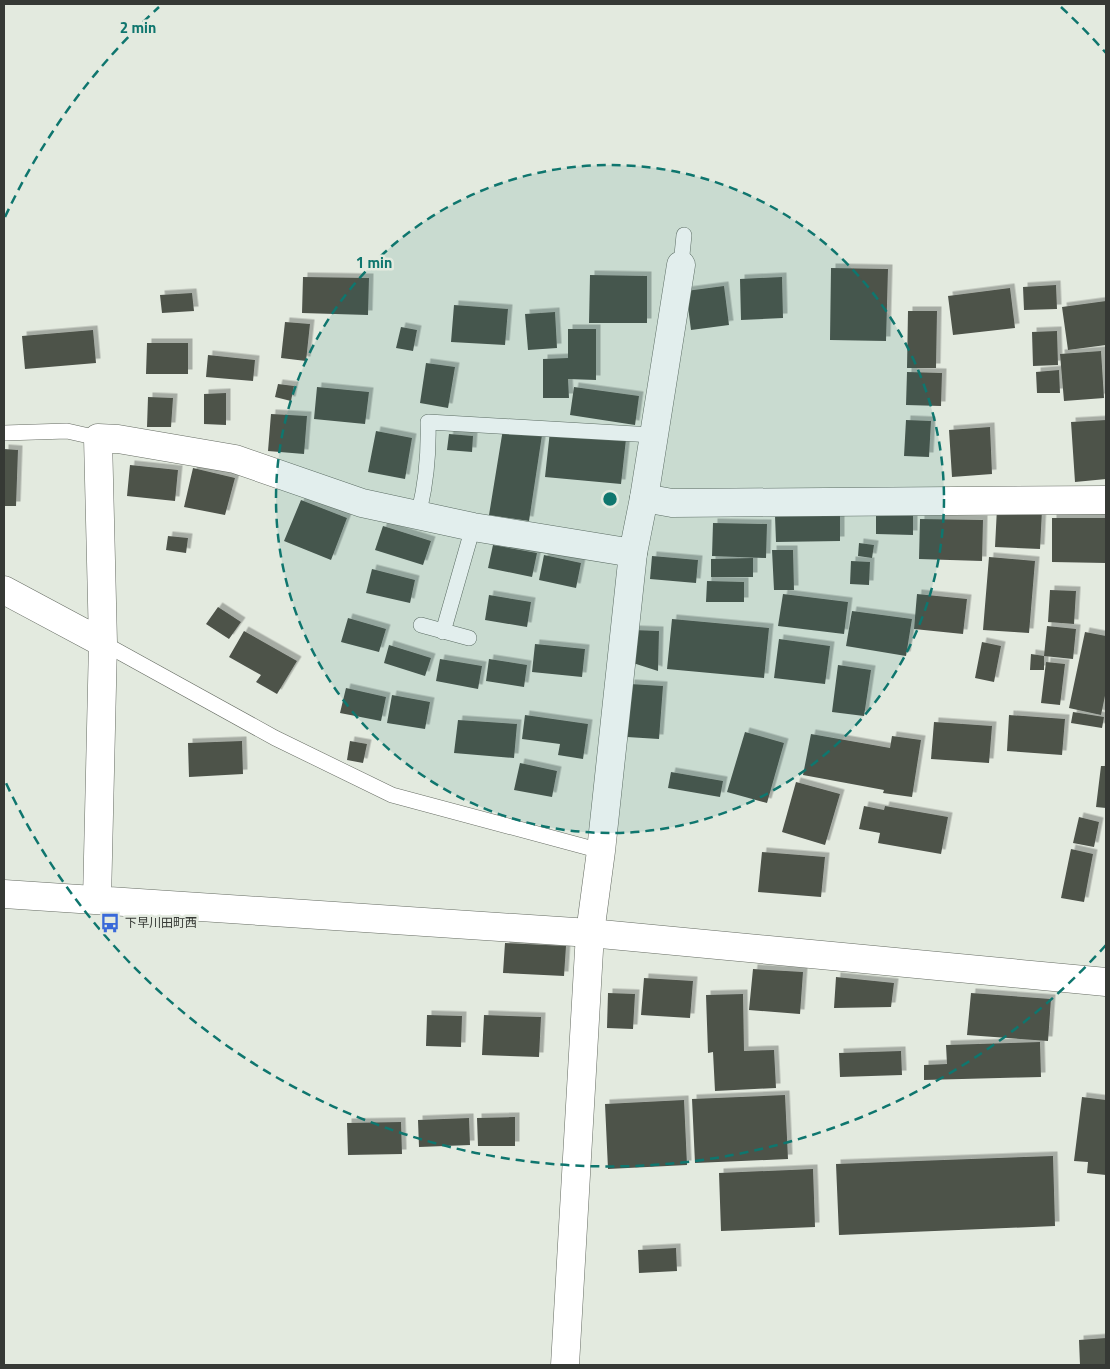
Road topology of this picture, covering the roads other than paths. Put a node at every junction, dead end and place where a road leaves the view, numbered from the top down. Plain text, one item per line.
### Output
1 (684, 235) dead end
2 (680, 265) joint
3 (4, 433) edge
4 (653, 435) junction
5 (98, 438) junction
6 (644, 498) junction
7 (1106, 500) edge
8 (418, 516) junction
9 (472, 527) junction
10 (633, 553) junction
11 (4, 590) edge
12 (421, 625) dead end
13 (444, 632) junction
14 (469, 638) dead end
15 (102, 643) junction
16 (601, 851) junction
17 (4, 894) edge
18 (97, 900) junction
19 (590, 933) junction
20 (1104, 986) edge
21 (566, 1365) edge

1 - 2 lane
2 - 4 street
3 - 5 lane
4 - 6 street
4 - 8 lane
5 - 8 street
5 - 15 street
6 - 7 street
6 - 10 street
8 - 9 street
9 - 10 street
9 - 13 lane
10 - 16 street
11 - 15 street
12 - 13 lane
13 - 14 lane
15 - 16 lane
15 - 18 street
16 - 19 street
17 - 18 street
18 - 19 street
19 - 20 street
19 - 21 street

